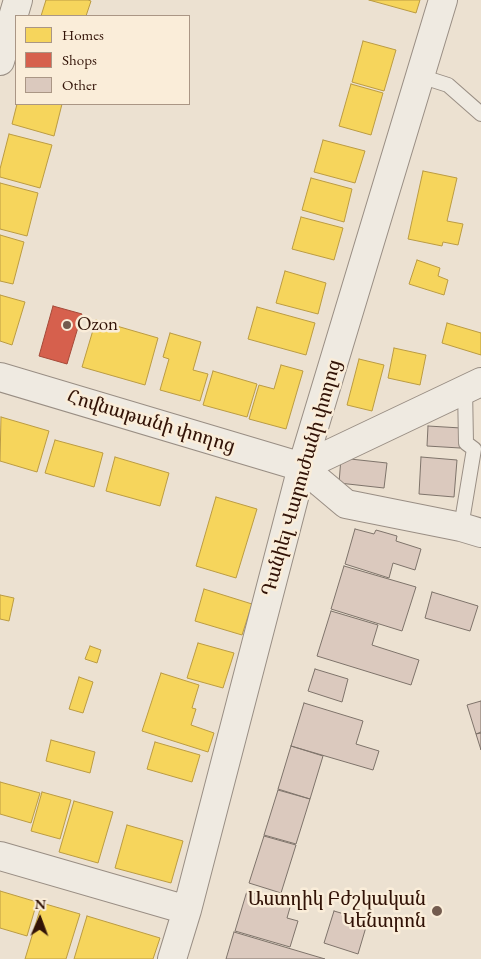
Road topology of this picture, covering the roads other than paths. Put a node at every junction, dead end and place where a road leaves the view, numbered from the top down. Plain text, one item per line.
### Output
1 (18, 0) edge
2 (443, 0) edge
3 (0, 61) edge
4 (420, 76) junction
5 (481, 114) edge
6 (0, 377) edge
7 (473, 385) edge
8 (302, 468) junction
9 (471, 530) edge
10 (0, 856) edge
11 (187, 910) junction
12 (172, 959) edge

1 - 3 street
2 - 4 street, Դանիել Վարուժանի փողոց
4 - 5 lane
4 - 8 street, Դանիել Վարուժանի փողոց
6 - 8 street, Հովնաթանի փողոց
7 - 8 street
7 - 9 lane
8 - 9 street
8 - 11 street, Դանիել Վարուժանի փողոց
10 - 11 street
11 - 12 street, Դանիել Վարուժանի փողոց

